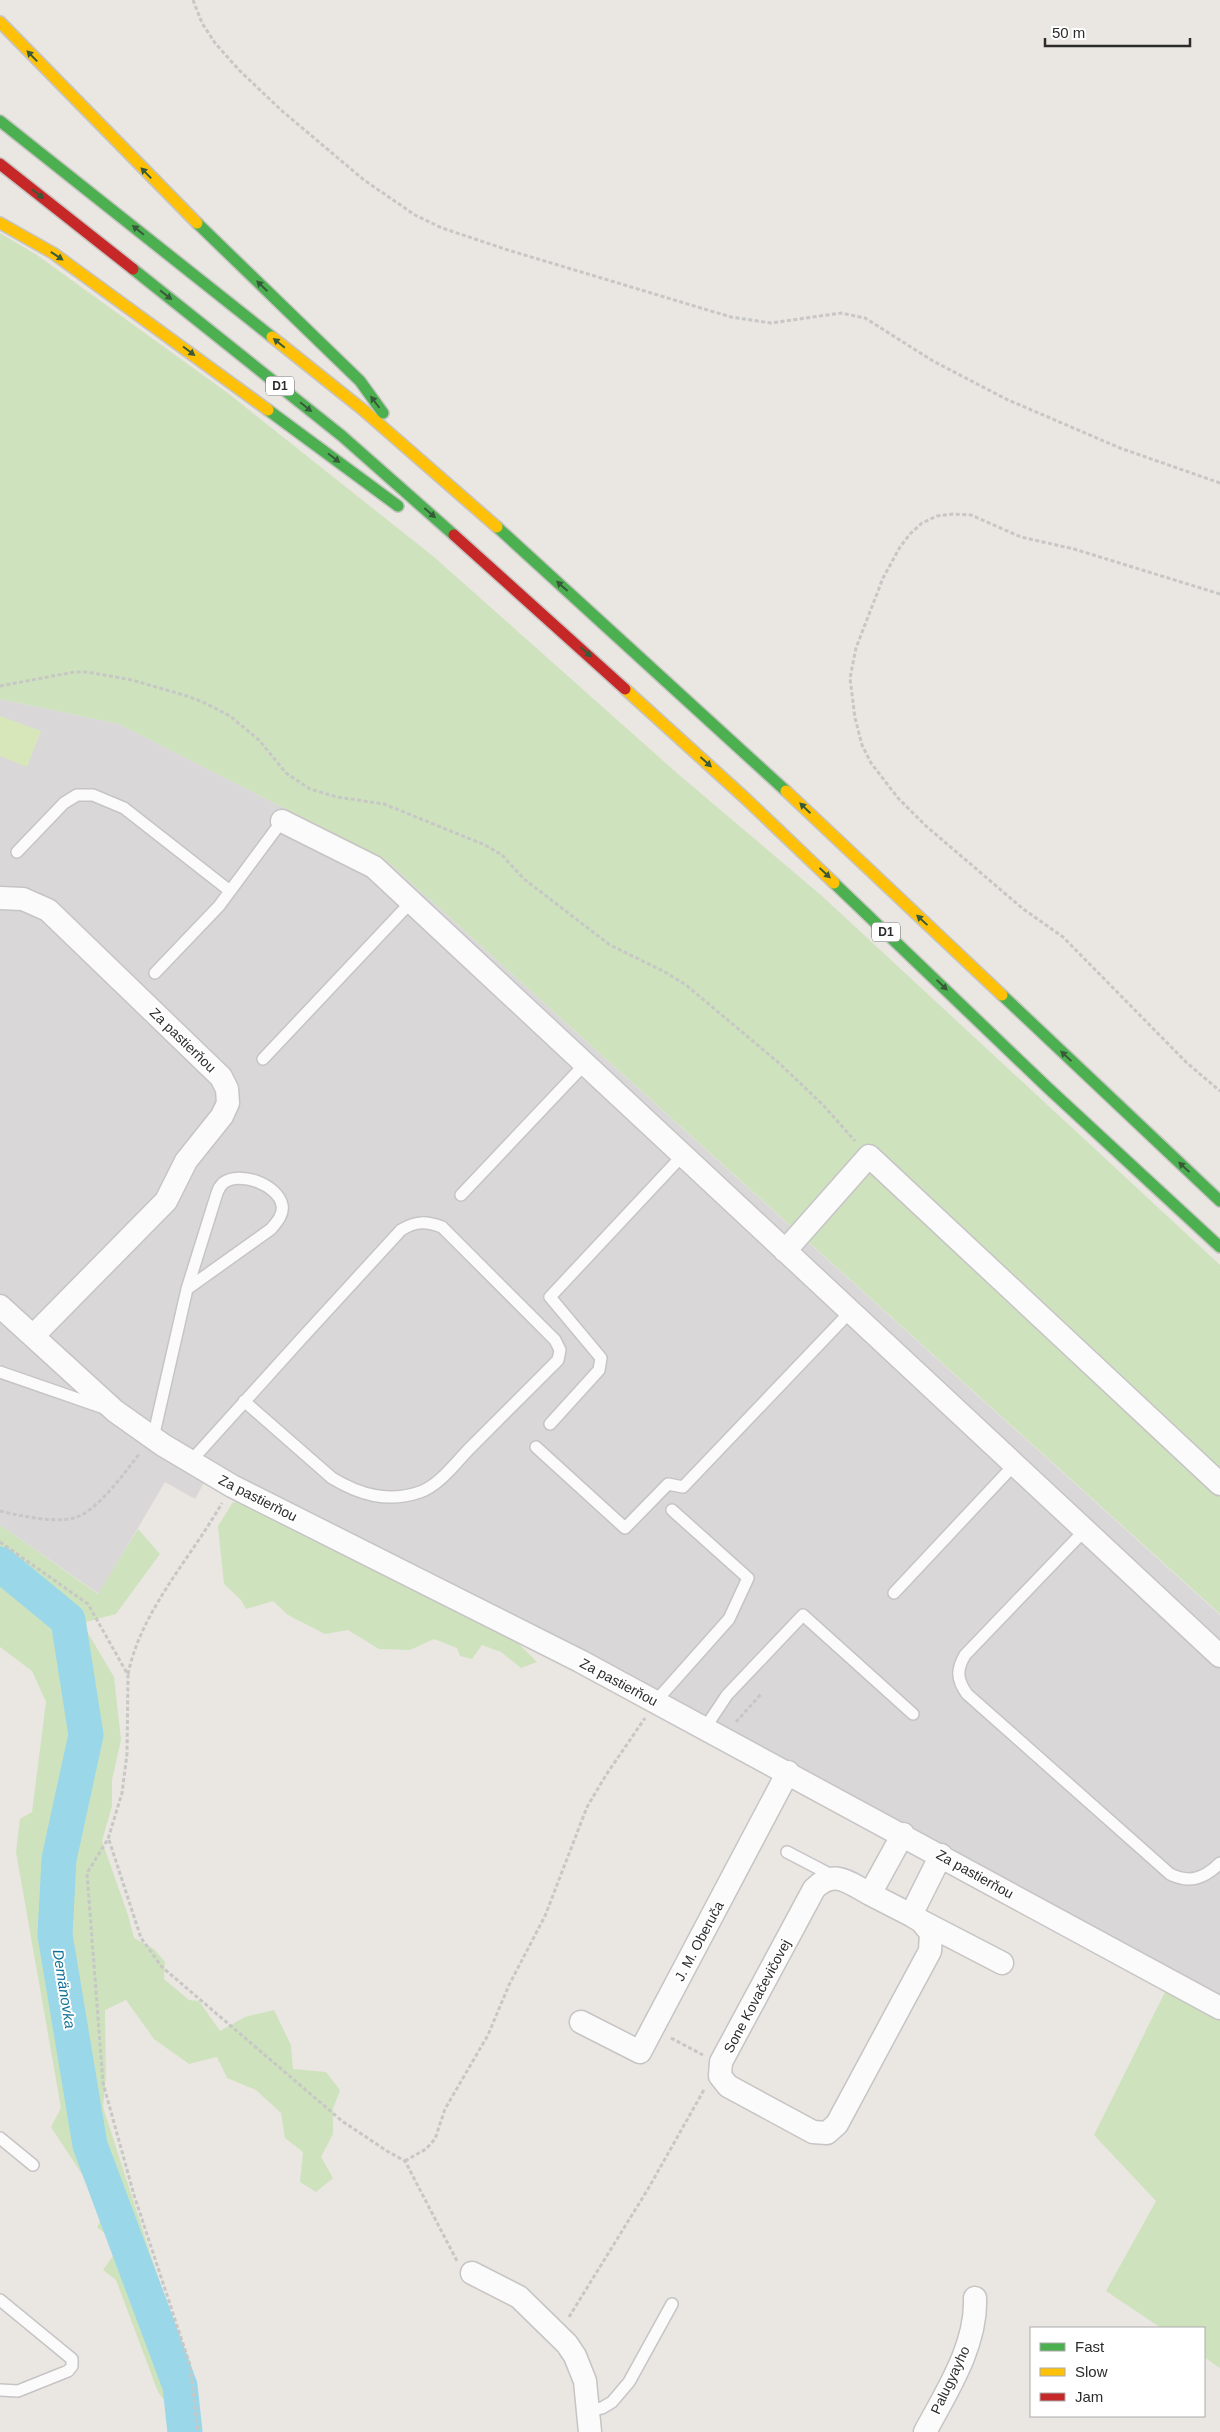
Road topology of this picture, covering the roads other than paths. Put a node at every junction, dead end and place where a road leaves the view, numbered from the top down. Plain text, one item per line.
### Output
1 (0, 22) edge
2 (0, 122) edge
3 (0, 164) edge
4 (0, 223) edge
5 (411, 451) junction
6 (410, 515) dead end
7 (433, 533) dead end
8 (550, 619) junction
9 (282, 821) joint
10 (17, 852) dead end
11 (230, 891) junction
12 (0, 898) edge
13 (412, 902) junction
14 (155, 973) dead end
15 (262, 1059) dead end
16 (584, 1065) junction
17 (682, 1156) junction
18 (461, 1195) dead end
19 (1220, 1200) edge
20 (1220, 1247) edge
21 (785, 1251) junction
22 (187, 1288) junction
23 (0, 1306) edge
24 (850, 1312) junction
25 (33, 1336) junction
26 (0, 1372) edge
27 (244, 1401) junction
28 (115, 1411) junction
29 (550, 1424) dead end
30 (153, 1438) junction
31 (536, 1447) dead end
32 (190, 1462) junction
33 (1014, 1464) junction
34 (1220, 1484) edge
35 (672, 1510) dead end
36 (1085, 1530) junction
37 (894, 1592) dead end
38 (1220, 1656) edge
39 (656, 1701) junction
40 (913, 1714) dead end
41 (714, 1732) junction
42 (788, 1772) junction
43 (903, 1834) junction
44 (787, 1852) dead end
45 (941, 1855) junction
46 (1220, 1863) edge
47 (835, 1877) junction
48 (870, 1894) junction
49 (916, 1918) junction
50 (1002, 1963) dead end
51 (1220, 2008) edge
52 (581, 2022) dead end
53 (0, 2138) edge
54 (33, 2165) dead end
55 (472, 2273) road end
56 (975, 2298) dead end
57 (2, 2304) edge
58 (672, 2304) dead end
59 (0, 2390) edge
60 (588, 2410) junction
61 (590, 2432) edge
62 (926, 2432) edge

5 -> 1 highway
5 -> 2 highway, D1
3 -> 8 highway, D1
4 -> 6 highway
19 -> 5 highway, D1
7 - 8 highway
8 -> 20 highway, D1
9 - 11 lane
9 - 13 street
10 - 11 lane
11 - 14 lane
12 - 25 street, Za pastierňou
13 - 15 lane
13 - 16 street
16 - 17 street
16 - 18 lane
17 - 21 street
17 - 29 lane
21 - 24 street
21 - 34 street
22 - 22 lane
22 - 30 lane
23 - 25 street, Za pastierňou
24 - 31 lane
24 - 33 street
25 - 28 street, Za pastierňou
26 - 28 lane
27 - 27 lane
27 - 32 lane
28 - 30 street, Za pastierňou
30 - 32 street, Za pastierňou
32 - 39 street, Za pastierňou
33 - 36 street
33 - 37 lane
35 - 39 lane
36 - 38 street
36 - 46 lane
39 - 41 street, Za pastierňou
40 - 41 lane
41 - 42 street, Za pastierňou
42 - 43 street, Za pastierňou
42 - 52 street, J. M. Oberuča
43 - 45 street, Za pastierňou
43 - 48 street
44 - 47 lane
45 - 49 street
45 - 51 street, Za pastierňou
47 - 48 street
47 - 49 street, Sone Kovačevičovej
48 - 49 street
49 - 50 street
53 - 54 lane
55 - 60 street
56 - 62 street, Palugyayho
57 - 59 lane
58 - 60 lane
60 - 61 street

